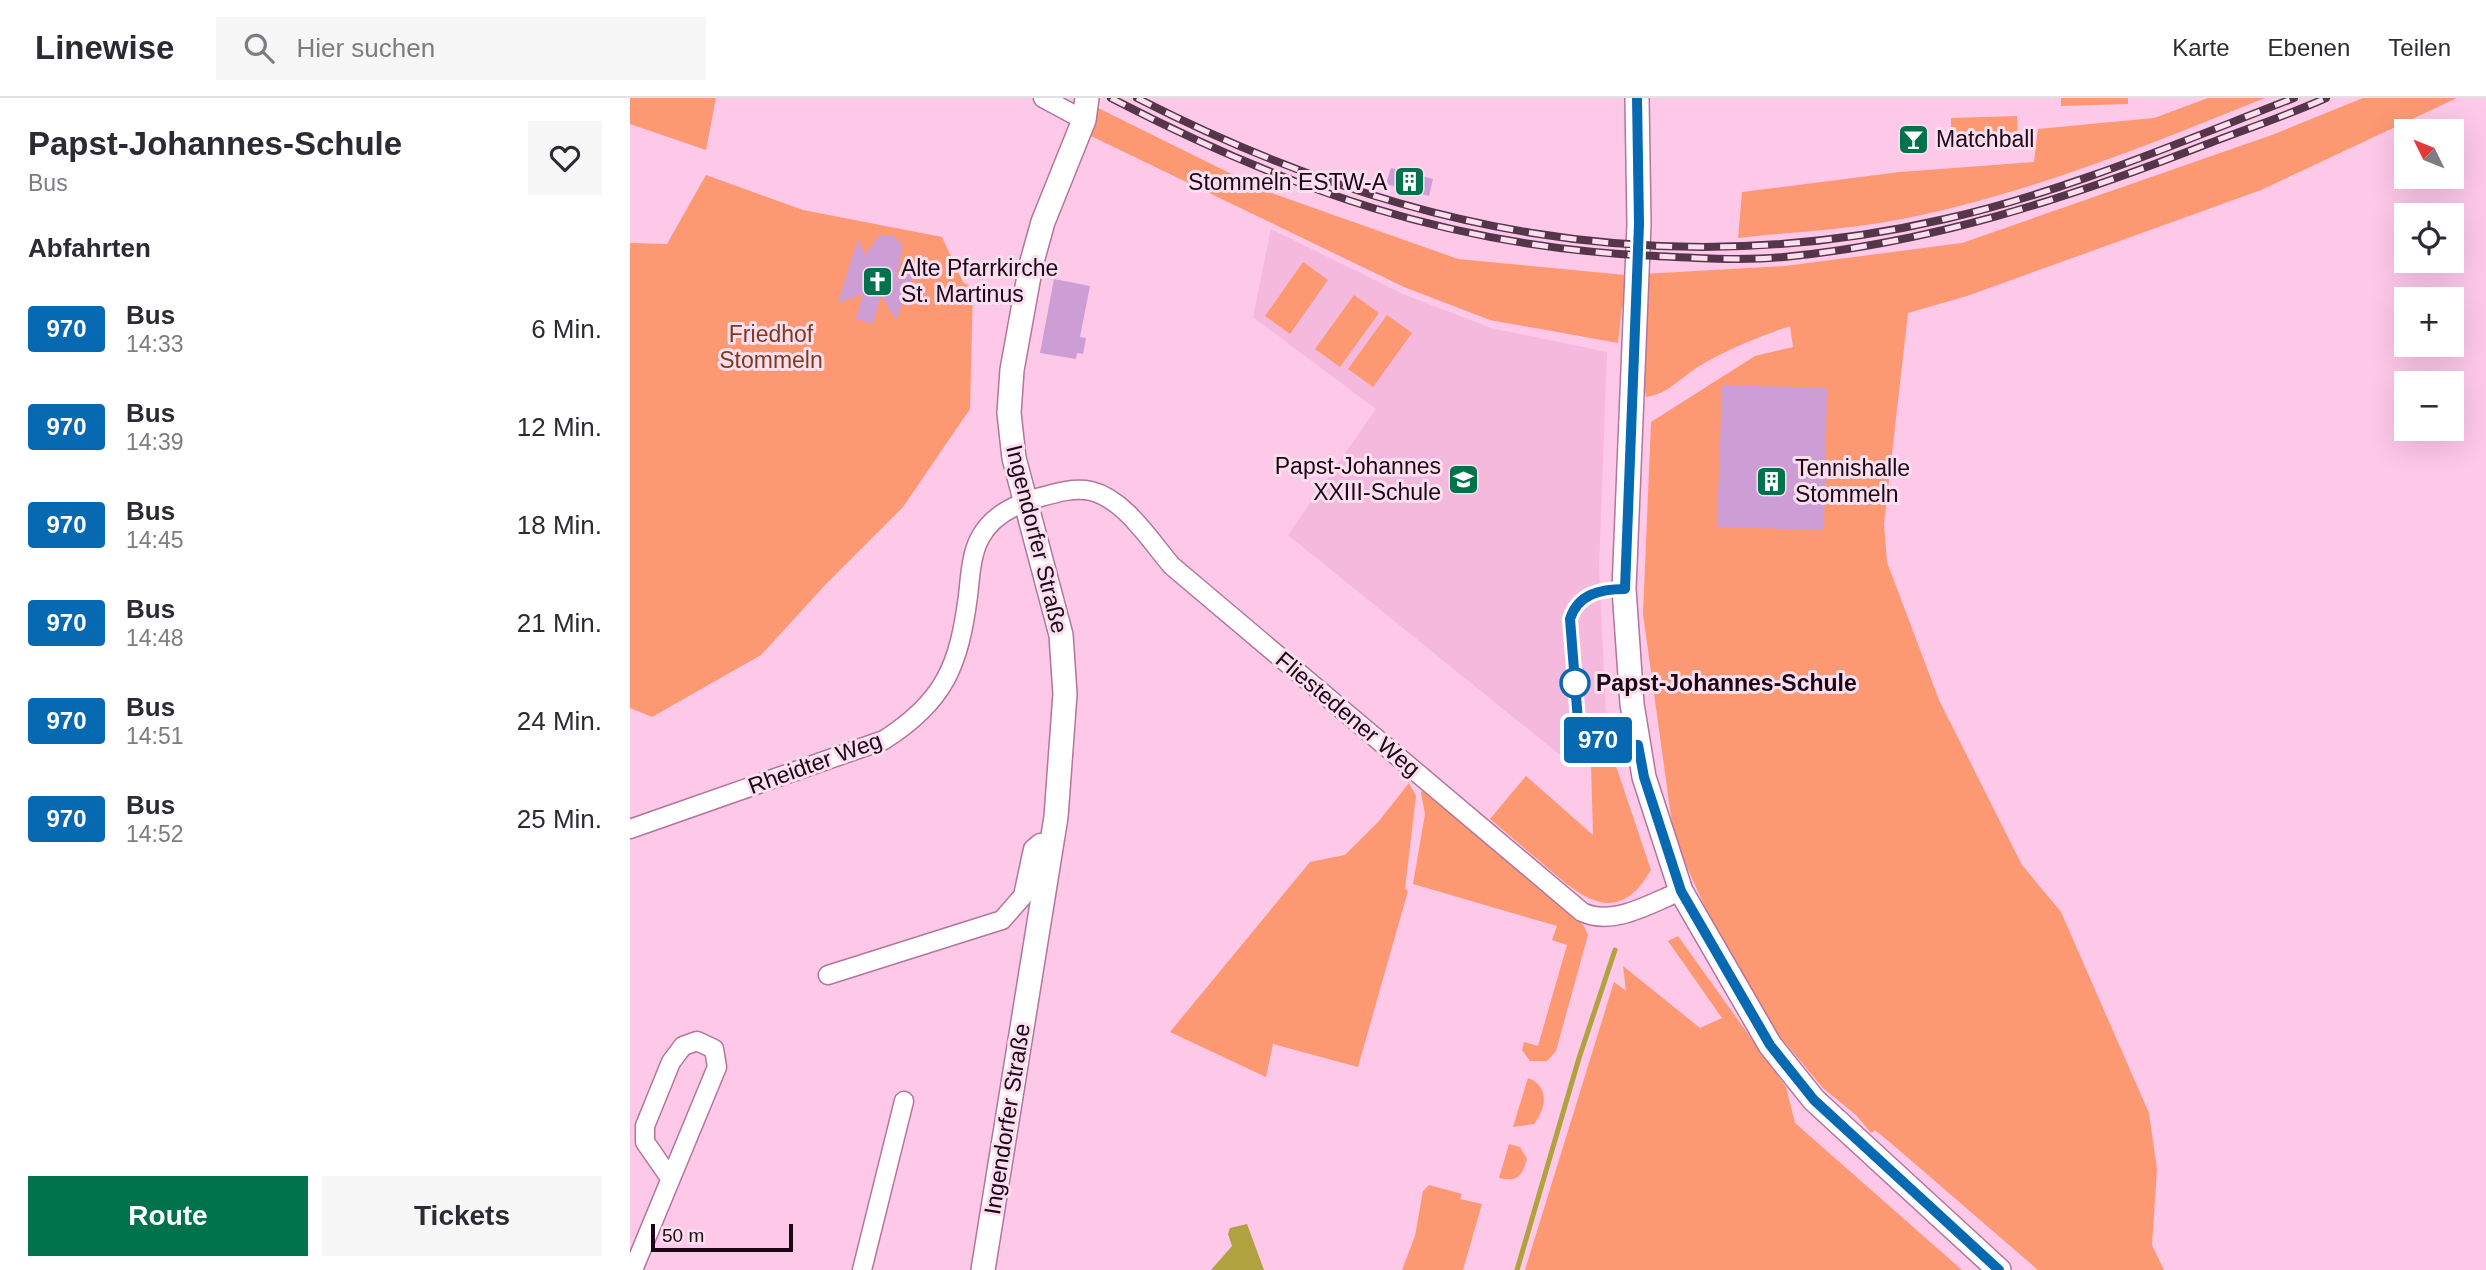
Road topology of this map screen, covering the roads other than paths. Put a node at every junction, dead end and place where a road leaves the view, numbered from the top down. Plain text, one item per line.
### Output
1 (1043, 98) edge
2 (1637, 98) edge
3 (1085, 109) edge
4 (1023, 502) junction
5 (630, 829) edge
6 (1052, 844) junction
7 (1681, 891) junction
8 (828, 975) dead end
9 (904, 1101) dead end
10 (670, 1178) junction
11 (633, 1270) edge
12 (862, 1270) edge
13 (983, 1270) edge
14 (1999, 1270) edge

1 - 3 street, Ingendorfer Straße
2 - 7 street
3 - 4 street, Ingendorfer Straße
4 - 5 street, Rheidter Weg
4 - 6 street, Ingendorfer Straße
4 - 7 street, Fliestedener Weg
6 - 8 street
6 - 13 street, Ingendorfer Straße
7 - 14 street
9 - 12 street
10 - 10 street
10 - 11 street

